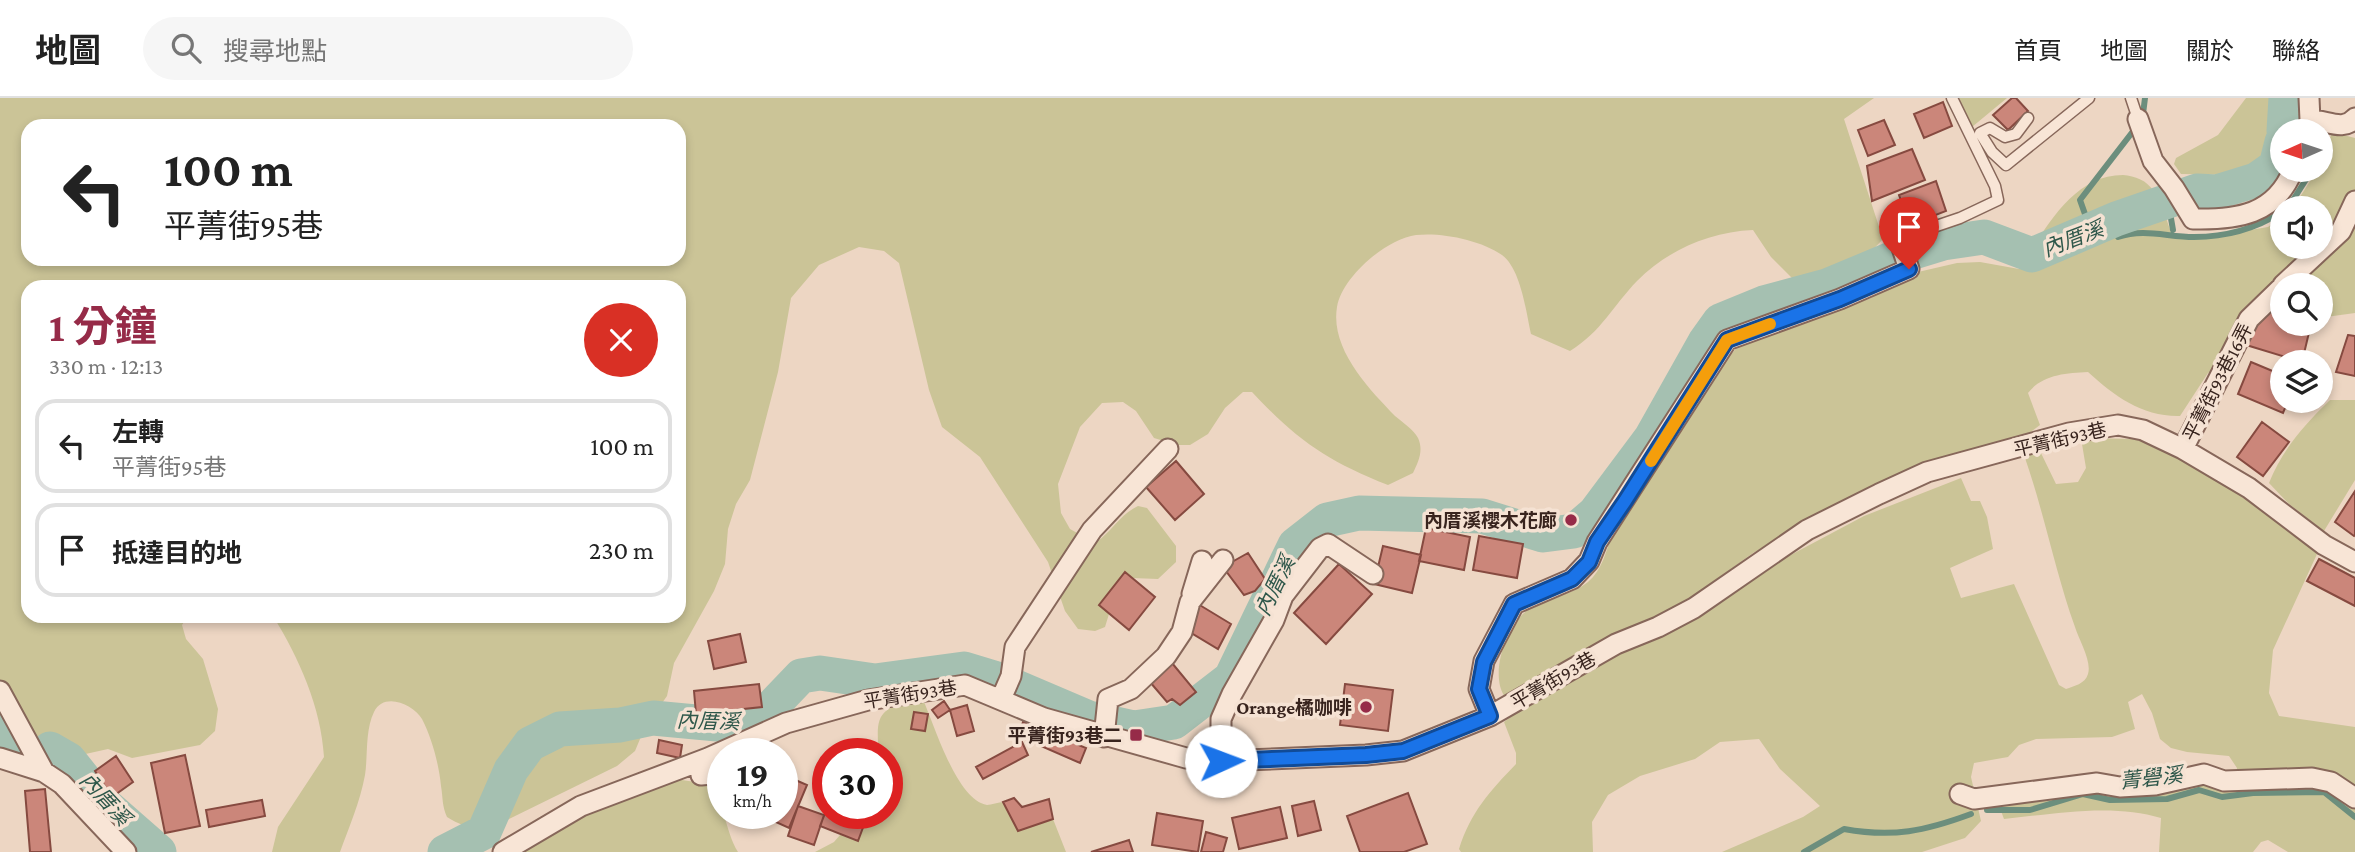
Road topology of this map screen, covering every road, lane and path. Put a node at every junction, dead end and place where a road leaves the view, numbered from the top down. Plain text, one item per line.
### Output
1 (1952, 98) edge
2 (2090, 98) edge
3 (2131, 98) edge
4 (2309, 98) edge
5 (2028, 118) dead end
6 (2355, 118) edge
7 (2138, 119) joint
8 (2309, 119) edge
9 (2333, 123) edge
10 (2288, 182) edge
11 (2355, 201) edge
12 (1901, 245) joint
13 (2297, 273) edge
14 (2270, 298) edge
15 (1168, 449) dead end
16 (2183, 449) junction
17 (1223, 560) dead end
18 (1202, 561) dead end
19 (2355, 562) edge
20 (1373, 574) dead end
21 (1190, 601) junction
22 (0, 691) edge
23 (1001, 699) junction
24 (1490, 716) junction
25 (1104, 737) junction
26 (753, 738) edge
27 (0, 758) edge
28 (707, 758) edge
29 (707, 760) edge
30 (1221, 761) junction
31 (44, 772) junction
32 (707, 774) edge
33 (1960, 794) dead end
34 (2355, 798) edge
35 (126, 852) edge
36 (503, 852) edge

1 - 12 lane
2 - 5 lane
3 - 7 lane
4 - 8 street
6 - 9 street
7 - 10 street
11 - 13 street, 平菁街93巷16弄
12 - 24 street
14 - 16 street, 平菁街93巷16弄
15 - 23 street
16 - 19 street, 平菁街93巷
16 - 24 street, 平菁街93巷
17 - 21 street
18 - 21 street
20 - 30 street
21 - 25 street
22 - 31 street
23 - 25 street, 平菁街93巷
23 - 26 street, 平菁街93巷
24 - 30 street, 平菁街93巷
25 - 30 street, 平菁街93巷
27 - 31 street
28 - 36 street, 平菁街93巷
29 - 32 street
31 - 35 street
33 - 34 street

